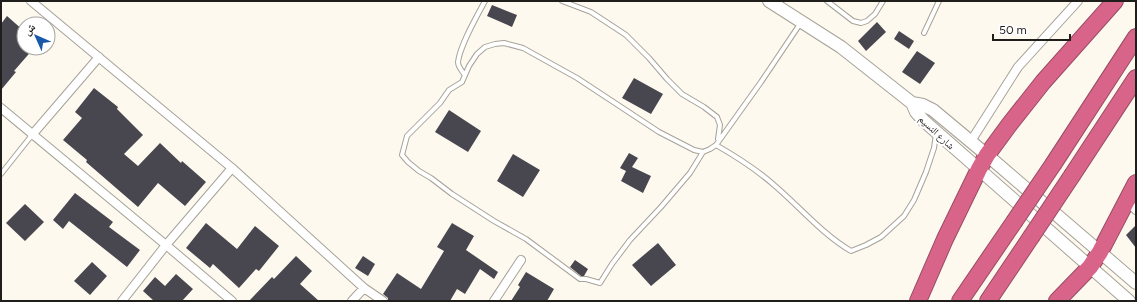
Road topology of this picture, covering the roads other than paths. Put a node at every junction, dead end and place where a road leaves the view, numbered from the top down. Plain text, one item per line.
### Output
1 (31, 1) edge
2 (485, 1) edge
3 (562, 1) edge
4 (769, 1) edge
5 (827, 1) edge
6 (883, 1) edge
7 (939, 1) edge
8 (1115, 1) edge
9 (1075, 2) edge
10 (801, 22) junction
11 (924, 33) dead end
12 (1136, 36) edge
13 (99, 57) junction
14 (465, 75) junction
15 (1136, 78) edge
16 (912, 102) junction
17 (1, 108) edge
18 (936, 132) junction
19 (32, 135) junction
20 (971, 141) junction
21 (716, 144) junction
22 (703, 152) junction
23 (987, 155) junction
24 (232, 168) junction
25 (978, 169) junction
26 (1, 174) edge
27 (1136, 183) edge
28 (1131, 206) edge
29 (166, 245) junction
30 (1100, 252) junction
31 (520, 260) dead end
32 (1090, 267) junction
33 (1136, 283) edge
34 (364, 288) junction
35 (122, 301) edge
36 (232, 301) edge
37 (352, 301) edge
38 (383, 301) edge
39 (494, 301) edge
40 (918, 301) edge
41 (960, 301) edge
42 (988, 301) edge
43 (1057, 301) edge
44 (1129, 301) edge

1 - 13 street
2 - 14 lane
3 - 21 lane
4 - 10 street
5 - 6 lane
7 - 11 lane
8 - 23 highway
9 - 20 street
10 - 16 street
10 - 21 lane
12 - 41 highway, bridge
13 - 19 street
13 - 24 street
14 - 22 lane
14 - 22 lane
15 - 42 highway, bridge
16 - 18 street, شارع النسيم
16 - 20 street, شارع النسيم
17 - 19 street
18 - 21 lane
18 - 25 street, شارع النسيم
19 - 26 lane
19 - 29 street
20 - 23 street, شارع النسيم
21 - 22 lane
23 - 25 highway
23 - 30 street, شارع النسيم
24 - 29 street
24 - 34 street
25 - 32 street, شارع النسيم
25 - 40 highway
27 - 28 highway
28 - 30 highway
29 - 35 street
29 - 36 street
30 - 32 highway
30 - 33 street, شارع النسيم
31 - 39 street
32 - 43 highway
32 - 44 street, شارع النسيم
34 - 37 street
34 - 38 street

